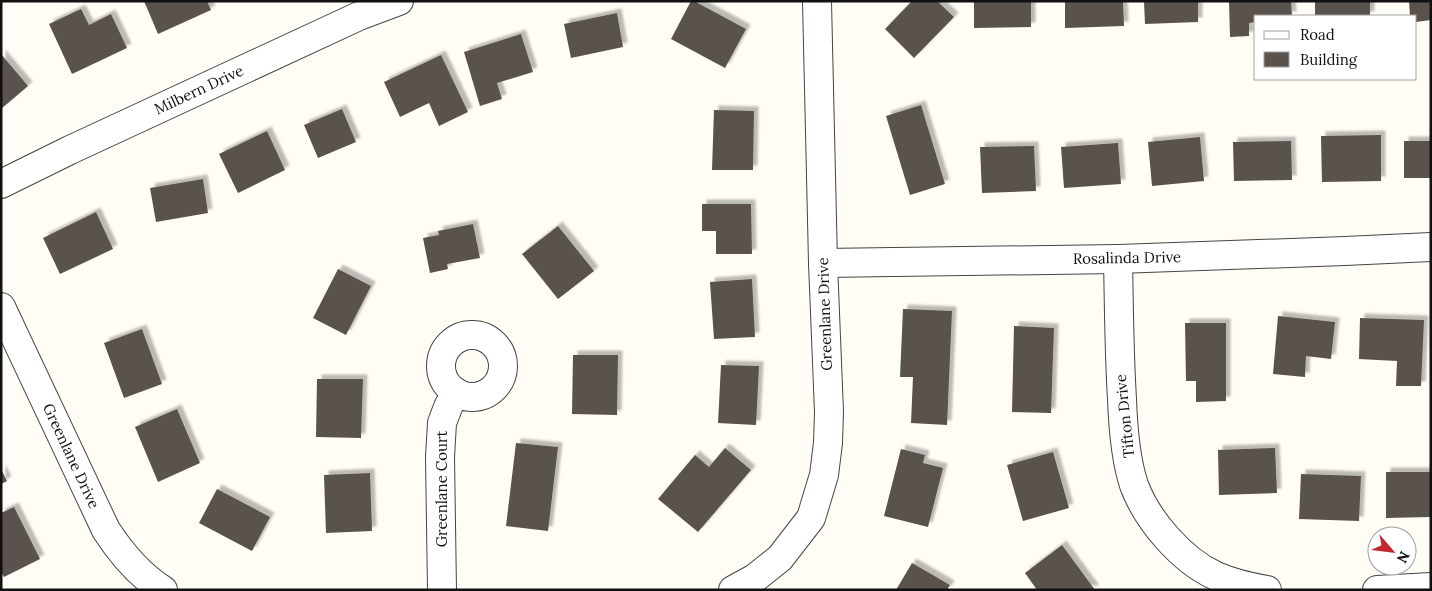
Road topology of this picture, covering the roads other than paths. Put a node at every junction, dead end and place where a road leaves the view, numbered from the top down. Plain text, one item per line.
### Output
1 (399, 1) edge
2 (816, 1) edge
3 (1, 184) edge
4 (1431, 247) edge
5 (1118, 259) junction
6 (823, 263) junction
7 (1, 307) edge
8 (456, 392) dead end
9 (1431, 586) edge
10 (163, 590) edge
11 (442, 590) edge
12 (733, 590) edge
13 (1267, 590) edge
14 (1377, 590) edge

1 - 3 street, Milbern Drive
2 - 6 street, Greenlane Drive
4 - 5 street, Rosalinda Drive
5 - 6 street, Rosalinda Drive
5 - 13 street, Tifton Drive
6 - 12 street, Greenlane Drive
7 - 10 street, Greenlane Drive
8 - 11 street, Greenlane Court
9 - 14 street

